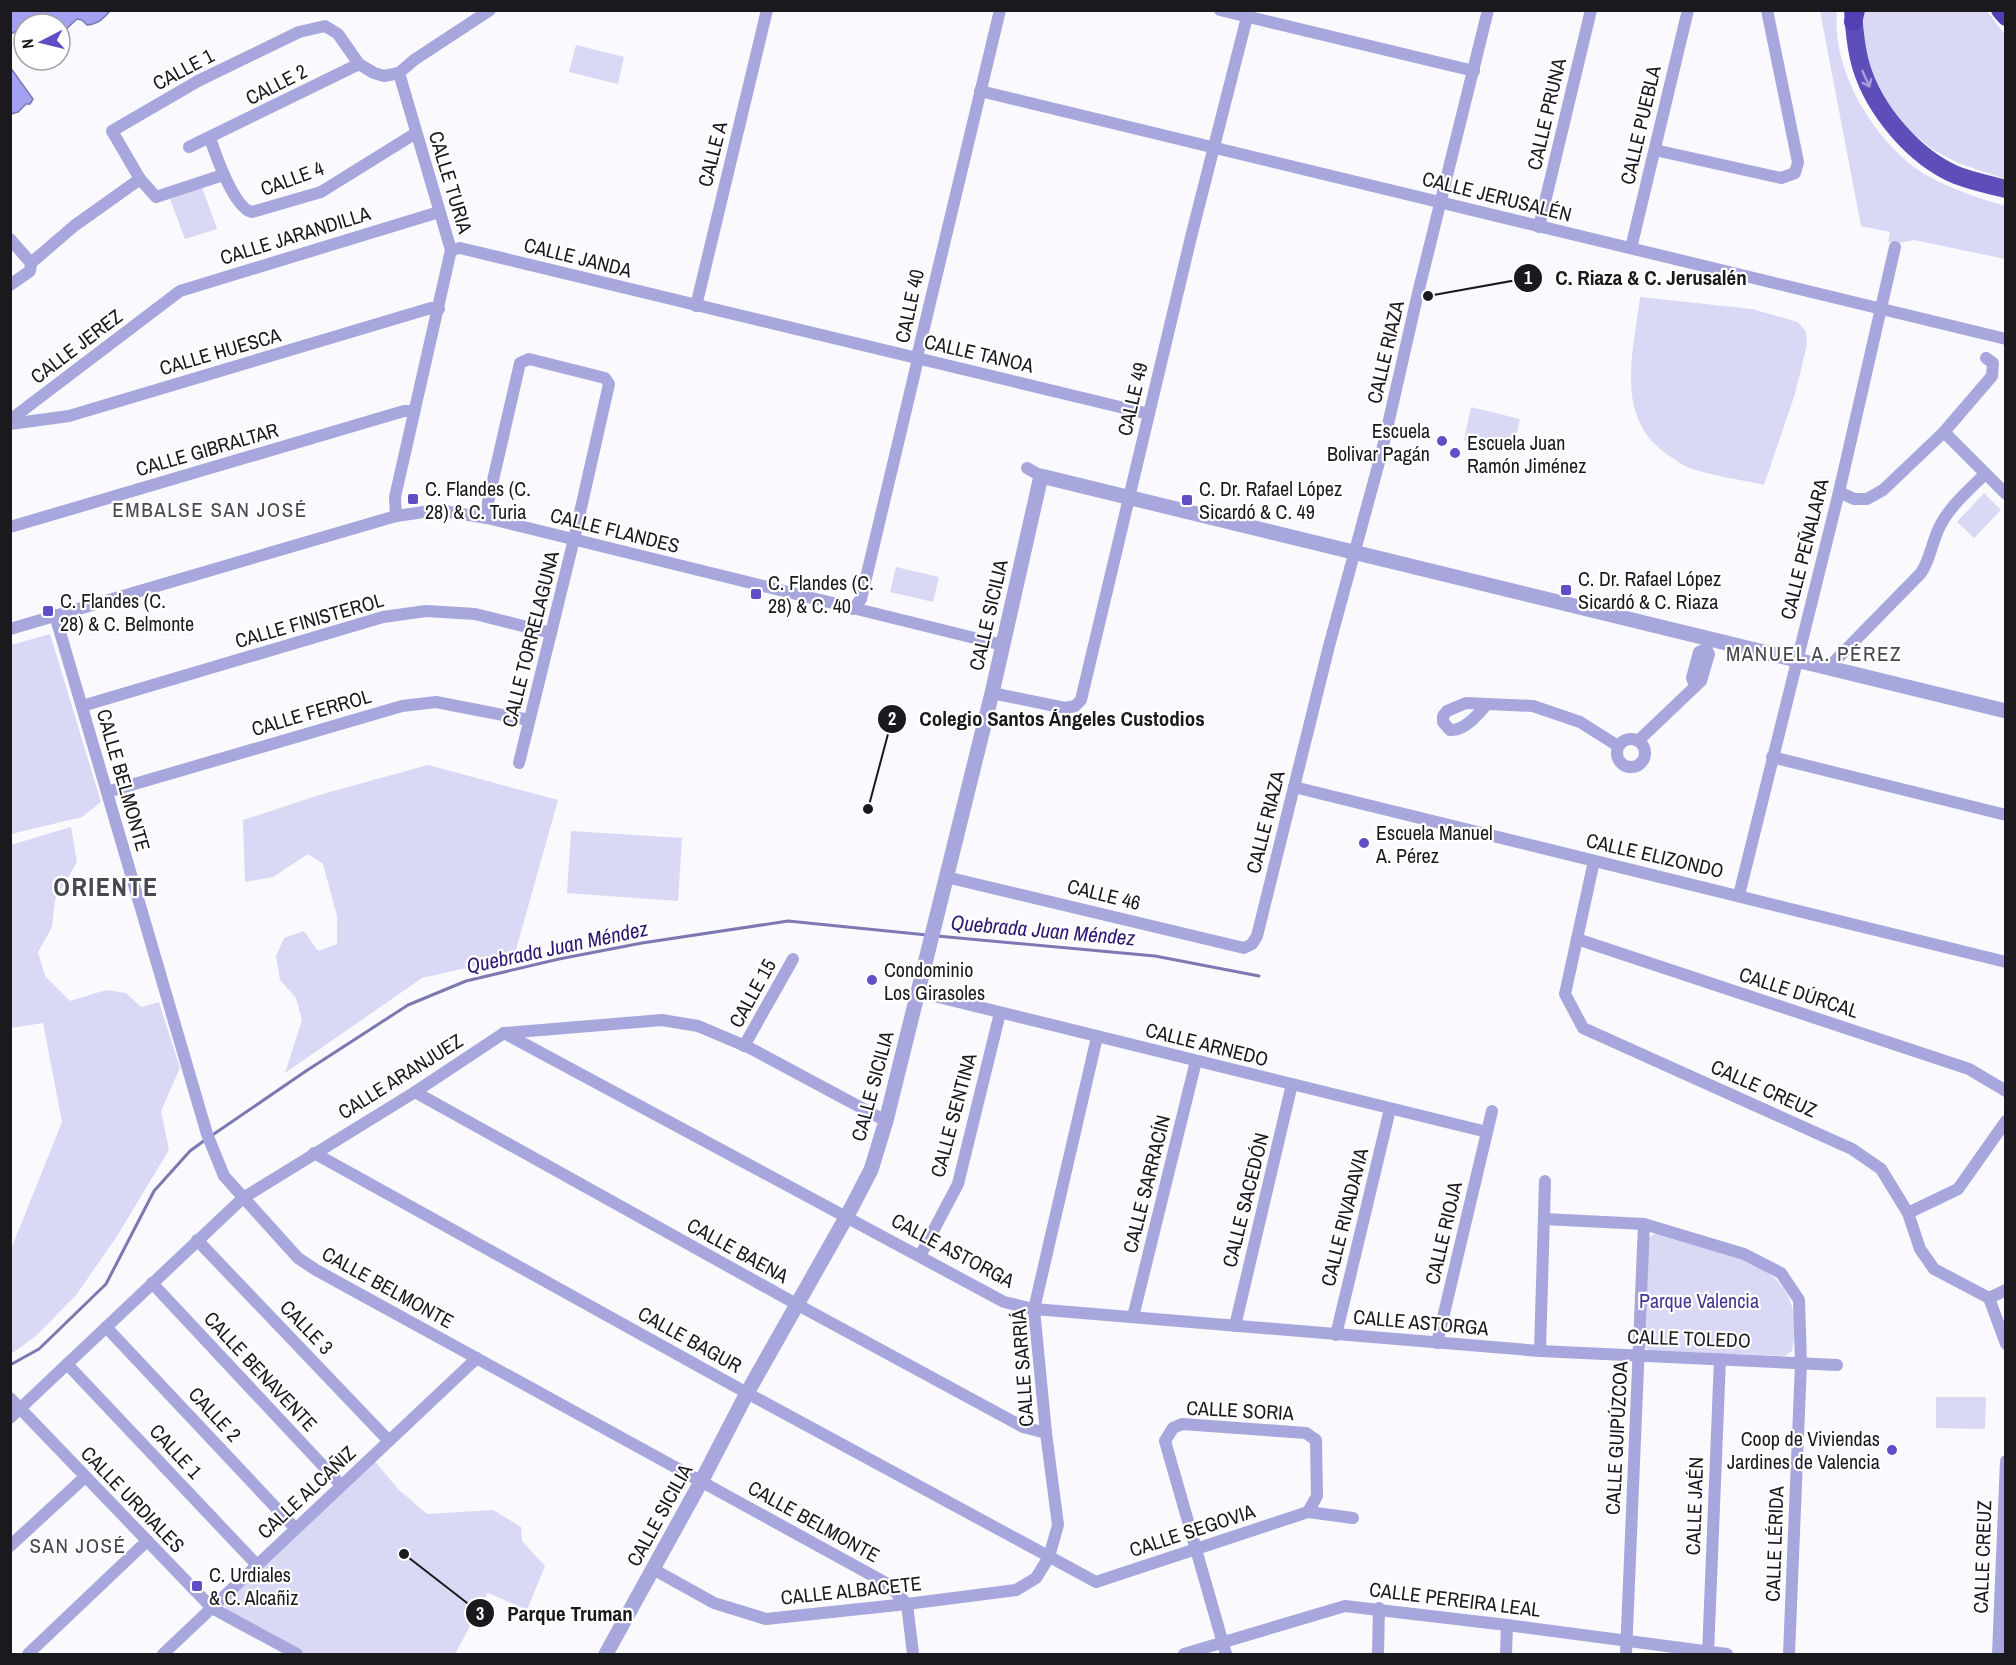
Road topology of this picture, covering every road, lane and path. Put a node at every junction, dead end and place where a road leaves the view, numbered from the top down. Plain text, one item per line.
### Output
1 (490, 10) edge
2 (767, 10) edge
3 (1000, 10) edge
4 (1220, 10) edge
5 (1488, 10) edge
6 (1591, 10) edge
7 (1688, 10) edge
8 (1767, 10) edge
9 (2000, 10) edge
10 (1854, 14) edge
11 (474, 15) edge
12 (1247, 17) junction
13 (2006, 17) edge
14 (359, 64) junction
15 (1474, 71) junction
16 (399, 73) junction
17 (980, 91) junction
18 (416, 133) junction
19 (210, 138) junction
20 (189, 147) dead end
21 (1213, 148) junction
22 (1655, 150) junction
23 (223, 176) junction
24 (140, 179) junction
25 (2006, 189) edge
26 (1442, 203) junction
27 (439, 212) junction
28 (1539, 227) junction
29 (10, 238) edge
30 (1895, 248) dead end
31 (1631, 249) junction
32 (451, 250) junction
33 (31, 263) junction
34 (10, 285) edge
35 (165, 302) joint
36 (696, 306) junction
37 (439, 309) junction
38 (1881, 309) junction
39 (2006, 339) edge
40 (1986, 358) dead end
41 (918, 359) junction
42 (414, 411) junction
43 (1149, 414) junction
44 (10, 422) edge
45 (1944, 432) junction
46 (1027, 468) dead end
47 (1985, 474) junction
48 (1041, 476) junction
49 (1839, 492) junction
50 (2006, 494) edge
51 (1129, 496) junction
52 (396, 516) junction
53 (487, 518) junction
54 (10, 527) edge
55 (574, 539) junction
56 (1355, 552) junction
57 (853, 609) junction
58 (56, 615) junction
59 (10, 629) edge
60 (551, 633) junction
61 (1707, 644) junction
62 (1003, 645) junction
63 (1796, 659) junction
64 (1829, 668) junction
65 (992, 693) junction
66 (1487, 704) dead end
67 (82, 706) junction
68 (2006, 711) edge
69 (529, 720) junction
70 (1638, 741) junction
71 (1618, 746) junction
72 (1772, 757) junction
73 (519, 763) dead end
74 (1294, 787) junction
75 (107, 792) junction
76 (2006, 815) edge
77 (1594, 861) junction
78 (946, 877) junction
79 (1739, 895) junction
80 (1577, 939) junction
81 (1252, 944) joint
82 (793, 958) dead end
83 (2006, 962) edge
84 (918, 992) junction
85 (1000, 1013) junction
86 (504, 1033) junction
87 (1097, 1037) junction
88 (744, 1046) junction
89 (1196, 1061) junction
90 (1292, 1084) junction
91 (2006, 1091) edge
92 (415, 1092) junction
93 (1390, 1109) junction
94 (1492, 1111) dead end
95 (886, 1121) junction
96 (2006, 1121) edge
97 (1487, 1132) junction
98 (314, 1153) junction
99 (1545, 1181) dead end
100 (243, 1198) junction
101 (1908, 1213) junction
102 (847, 1216) junction
103 (1544, 1219) junction
104 (1644, 1224) junction
105 (197, 1240) junction
106 (920, 1256) junction
107 (153, 1283) junction
108 (2006, 1290) edge
109 (1989, 1298) junction
110 (798, 1305) junction
111 (1034, 1309) junction
112 (1133, 1317) junction
113 (1234, 1326) junction
114 (106, 1327) junction
115 (1336, 1335) junction
116 (1437, 1343) junction
117 (2006, 1344) edge
118 (1540, 1351) junction
119 (1640, 1356) junction
120 (477, 1358) junction
121 (1720, 1359) junction
122 (1801, 1363) junction
123 (67, 1364) junction
124 (1838, 1365) dead end
125 (747, 1393) junction
126 (10, 1398) edge
127 (20, 1408) junction
128 (10, 1418) edge
129 (1046, 1433) junction
130 (389, 1441) junction
131 (2006, 1461) edge
132 (85, 1477) junction
133 (702, 1480) junction
134 (341, 1485) junction
135 (1308, 1512) junction
136 (1353, 1518) dead end
137 (296, 1528) junction
138 (147, 1541) junction
139 (10, 1546) edge
140 (1196, 1550) junction
141 (1048, 1557) junction
142 (257, 1565) junction
143 (653, 1569) junction
144 (907, 1604) junction
145 (212, 1608) junction
146 (1379, 1608) junction
147 (1507, 1624) junction
148 (1627, 1641) junction
149 (1224, 1649) edge
150 (1708, 1653) edge
151 (28, 1654) edge
152 (163, 1654) edge
153 (297, 1654) edge
154 (606, 1654) edge
155 (913, 1654) edge
156 (1184, 1654) edge
157 (1377, 1654) edge
158 (1506, 1654) edge
159 (1626, 1654) edge
160 (1727, 1654) edge
161 (1790, 1654) edge
162 (1998, 1654) edge

1 - 11 street
2 - 36 street, CALLE A
3 - 17 street, CALLE 40
4 - 12 street
5 - 15 street, CALLE RIAZA
6 - 28 street, CALLE PRUNA
7 - 22 street, CALLE PUEBLA
8 - 22 street
9 - 13 highway
10 -> 25 highway
11 - 16 street
12 - 15 street
12 - 21 street, CALLE 49
14 - 16 street
14 - 19 street, CALLE 2
14 - 24 street, CALLE 1
15 - 26 street, CALLE RIAZA
16 - 18 street, CALLE TURIA
17 - 21 street, CALLE JERUSALÉN
17 - 41 street, CALLE 40
18 - 23 street, CALLE 4
18 - 27 street, CALLE TURIA
19 - 20 street, CALLE 2
19 - 23 street
21 - 26 street, CALLE JERUSALÉN
21 - 43 street, CALLE 49
22 - 31 street, CALLE PUEBLA
23 - 24 street, CALLE 1
24 - 33 street
26 - 28 street, CALLE JERUSALÉN
26 - 56 street, CALLE RIAZA
27 - 32 street, CALLE TURIA
27 - 35 street, CALLE JARANDILLA
28 - 31 street, CALLE JERUSALÉN
29 - 33 street
30 - 38 street, CALLE PEÑALARA
31 - 38 street, CALLE JERUSALÉN
32 - 36 street, CALLE JANDA
32 - 37 street, CALLE TURIA
33 - 34 street
35 - 44 street, CALLE JEREZ
36 - 41 street, CALLE TANOA
37 - 42 street, CALLE TURIA
37 - 44 street, CALLE HUESCA
38 - 39 street, CALLE JERUSALÉN
38 - 49 street, CALLE PEÑALARA
40 - 45 street
41 - 43 street, CALLE TANOA
41 - 57 street, CALLE 40
42 - 52 street, CALLE TURIA
42 - 54 street, CALLE GIBRALTAR
43 - 51 street, CALLE 49
45 - 47 street
45 - 49 street
46 - 48 street
47 - 50 street
47 - 64 street
48 - 51 street
48 - 62 street, CALLE SICILIA
49 - 63 street, CALLE PEÑALARA
51 - 56 street
51 - 65 street, CALLE 49
52 - 53 street, CALLE FLANDES
52 - 58 street, CALLE FLANDES
53 - 55 street, CALLE FLANDES
53 - 55 street, CALLE TORRELAGUNA
55 - 57 street, CALLE FLANDES
55 - 60 street, CALLE TORRELAGUNA
56 - 61 street
56 - 74 street, CALLE RIAZA
57 - 62 street, CALLE FLANDES
58 - 59 street, CALLE FLANDES
58 - 67 street, CALLE BELMONTE
60 - 67 street, CALLE FINISTEROL
60 - 69 street, CALLE TORRELAGUNA
61 - 63 street
61 - 70 street
62 - 65 street, CALLE SICILIA
63 - 64 street
63 - 72 street, CALLE PEÑALARA
64 - 68 street
65 - 78 street, CALLE SICILIA
66 - 71 street
67 - 75 street, CALLE BELMONTE
69 - 73 street, CALLE TORRELAGUNA
69 - 75 street, CALLE FERROL
70 - 71 street
70 - 71 street
72 - 76 street
72 - 79 street, CALLE PEÑALARA
74 - 77 street, CALLE ELIZONDO
74 - 81 street, CALLE RIAZA
75 - 100 street, CALLE BELMONTE
77 - 79 street, CALLE ELIZONDO
77 - 80 street, CALLE CREUZ
78 - 81 street, CALLE 46
78 - 84 street, CALLE SICILIA
79 - 83 street, CALLE ELIZONDO
80 - 91 street, CALLE DÚRCAL
80 - 101 street, CALLE CREUZ
82 - 88 street, CALLE 15
84 - 85 street, CALLE ARNEDO
84 - 95 street, CALLE SICILIA
85 - 87 street, CALLE ARNEDO
85 - 106 street, CALLE SENTINA
86 - 88 street, CALLE ARANJUEZ
86 - 92 street, CALLE ARANJUEZ
86 - 102 street, CALLE ASTORGA
87 - 89 street, CALLE ARNEDO
87 - 111 street, CALLE SARRIÁ
88 - 95 street, CALLE ARANJUEZ
89 - 90 street, CALLE ARNEDO
89 - 112 street, CALLE SARRACÍN
90 - 93 street, CALLE ARNEDO
90 - 113 street, CALLE SACEDÓN
92 - 98 street, CALLE ARANJUEZ
92 - 110 street, CALLE BAENA
93 - 97 street, CALLE ARNEDO
93 - 115 street, CALLE RIVADAVIA
94 - 97 street, CALLE RIOJA
95 - 102 street, CALLE SICILIA
96 - 101 street
97 - 116 street, CALLE RIOJA
98 - 100 street, CALLE ARANJUEZ
98 - 125 street, CALLE BAGUR
99 - 103 street
100 - 105 street, CALLE ARANJUEZ
100 - 120 street, CALLE BELMONTE
101 - 109 street, CALLE CREUZ
102 - 106 street, CALLE ASTORGA
102 - 110 street, CALLE SICILIA
103 - 104 street, CALLE LÉRIDA
103 - 118 street
104 - 119 street, CALLE GUIPÚZCOA
104 - 122 street, CALLE LÉRIDA
105 - 107 street, CALLE ARANJUEZ
105 - 130 street, CALLE 3
106 - 111 street, CALLE ASTORGA
107 - 114 street, CALLE ARANJUEZ
107 - 134 street, CALLE BENAVENTE
108 - 109 street
109 - 117 street
110 - 125 street, CALLE SICILIA
110 - 129 street, CALLE BAENA
111 - 112 street, CALLE ASTORGA
111 - 129 street, CALLE SARRIÁ
112 - 113 street, CALLE ASTORGA
113 - 115 street, CALLE ASTORGA
114 - 123 street, CALLE ARANJUEZ
114 - 137 street, CALLE 2
115 - 116 street, CALLE ASTORGA
116 - 118 street, CALLE ASTORGA
118 - 119 street, CALLE TOLEDO
119 - 121 street, CALLE TOLEDO
119 - 148 street, CALLE GUIPÚZCOA
120 - 130 street, CALLE ALCAÑIZ
120 - 133 street, CALLE BELMONTE
121 - 122 street, CALLE TOLEDO
121 - 150 street, CALLE JAÉN
122 - 124 street, CALLE TOLEDO
122 - 161 street, CALLE LÉRIDA
123 - 127 street, CALLE ARANJUEZ
123 - 142 street, CALLE 1
125 - 133 street, CALLE SICILIA
125 - 141 street, CALLE BAGUR
126 - 127 street, CALLE URDIALES
127 - 128 street, CALLE ARANJUEZ
127 - 132 street, CALLE URDIALES
129 - 141 street, CALLE SARRIÁ
130 - 134 street, CALLE ALCAÑIZ
131 - 162 street, CALLE CREUZ
132 - 138 street, CALLE URDIALES
132 - 139 street
133 - 143 street, CALLE SICILIA
133 - 144 street, CALLE BELMONTE
134 - 137 street, CALLE ALCAÑIZ
135 - 136 street, CALLE SEGOVIA
135 - 140 street, CALLE SEGOVIA
135 - 140 street, CALLE SORIA
137 - 142 street, CALLE ALCAÑIZ
138 - 145 street, CALLE URDIALES
138 - 151 street
140 - 141 street, CALLE SEGOVIA
140 - 149 street
141 - 144 street, CALLE ALBACETE
142 - 145 street, CALLE ALCAÑIZ
143 - 144 street, CALLE ALBACETE
143 - 154 street, CALLE SICILIA
144 - 155 street
145 - 152 street, CALLE ALCAÑIZ
145 - 153 street, CALLE URDIALES
146 - 147 street, CALLE PEREIRA LEAL
146 - 149 street, CALLE PEREIRA LEAL
146 - 157 street
147 - 148 street, CALLE PEREIRA LEAL
147 - 158 street
148 - 150 street, CALLE PEREIRA LEAL
148 - 159 street, CALLE GUIPÚZCOA
149 - 156 street, CALLE PEREIRA LEAL
150 - 160 street, CALLE PEREIRA LEAL

